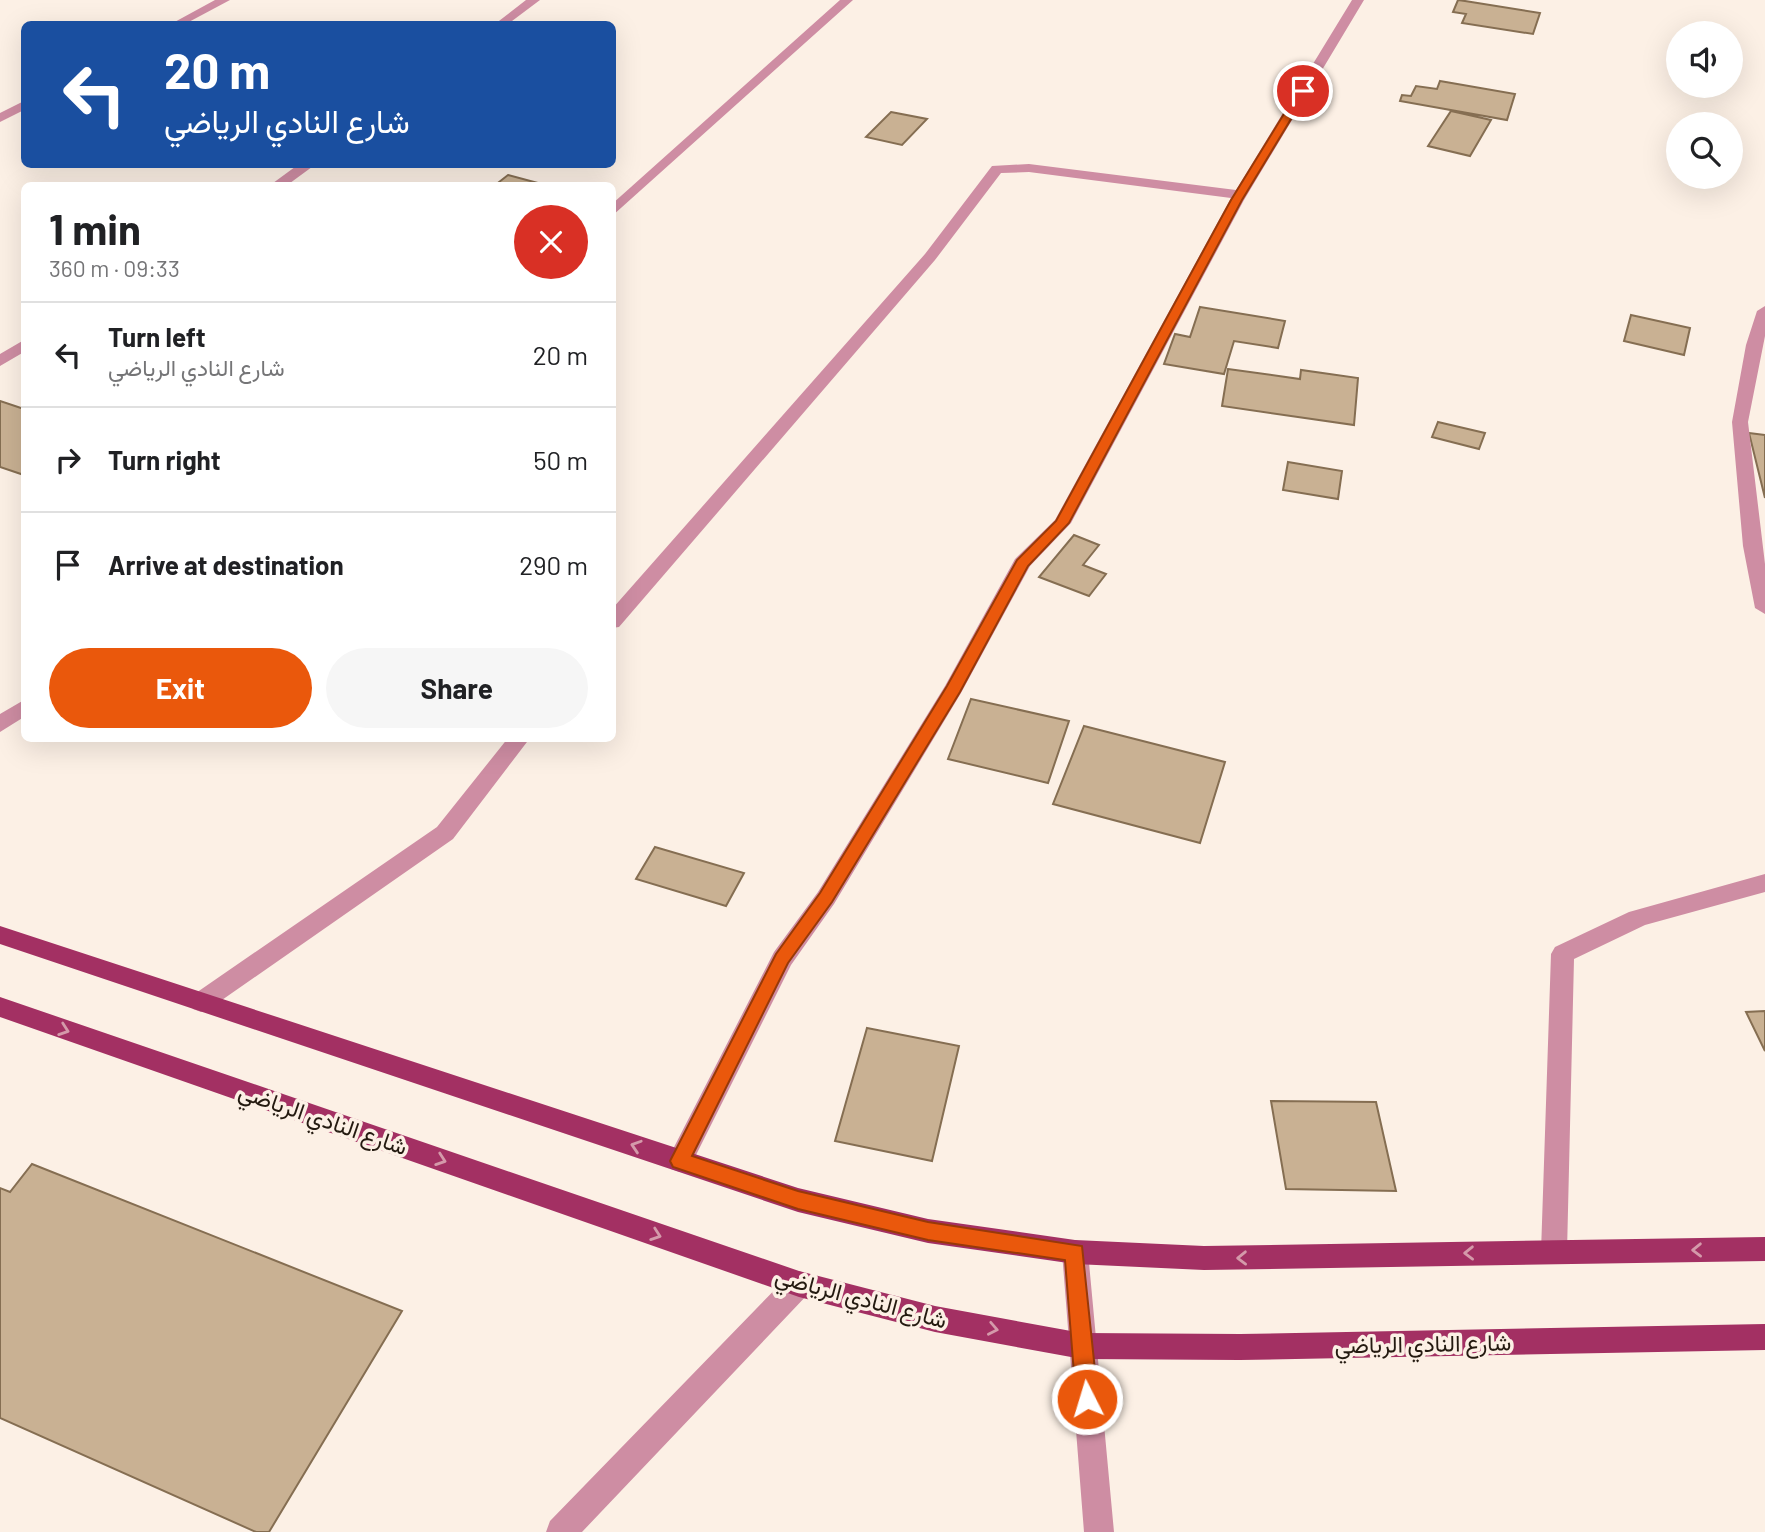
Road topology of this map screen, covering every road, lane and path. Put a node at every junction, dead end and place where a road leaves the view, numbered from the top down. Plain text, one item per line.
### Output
1 (224, 0) edge
2 (534, 0) edge
3 (847, 0) edge
4 (1358, 0) edge
5 (183, 21) edge
6 (505, 21) edge
7 (21, 108) edge
8 (0, 118) edge
9 (303, 168) edge
10 (282, 182) edge
11 (1239, 195) junction
12 (616, 208) edge
13 (1765, 311) edge
14 (21, 347) edge
15 (0, 361) edge
16 (1765, 608) edge
17 (616, 617) edge
18 (21, 709) edge
19 (0, 725) edge
20 (517, 742) edge
21 (1765, 883) edge
22 (0, 935) edge
23 (201, 1002) junction
24 (0, 1007) edge
25 (680, 1161) junction
26 (1765, 1250) edge
27 (1074, 1252) junction
28 (1554, 1252) junction
29 (799, 1284) junction
30 (1765, 1338) edge
31 (1082, 1346) junction
32 (561, 1532) edge
33 (1098, 1532) edge

1 - 5 street
2 - 6 street
3 - 12 street
4 - 11 street
7 - 8 street
9 - 10 street
11 - 17 street
11 - 25 street
13 - 16 street
14 - 15 street
18 - 19 street
20 - 23 street
21 - 28 street
22 - 23 main road
25 -> 23 main road
24 -> 29 main road, شارع النادي الرياضي
25 - 27 main road
26 -> 28 main road
28 -> 27 main road
27 - 31 street
29 -> 31 main road, شارع النادي الرياضي
29 - 32 street
30 - 31 main road, شارع النادي الرياضي
31 - 33 street

